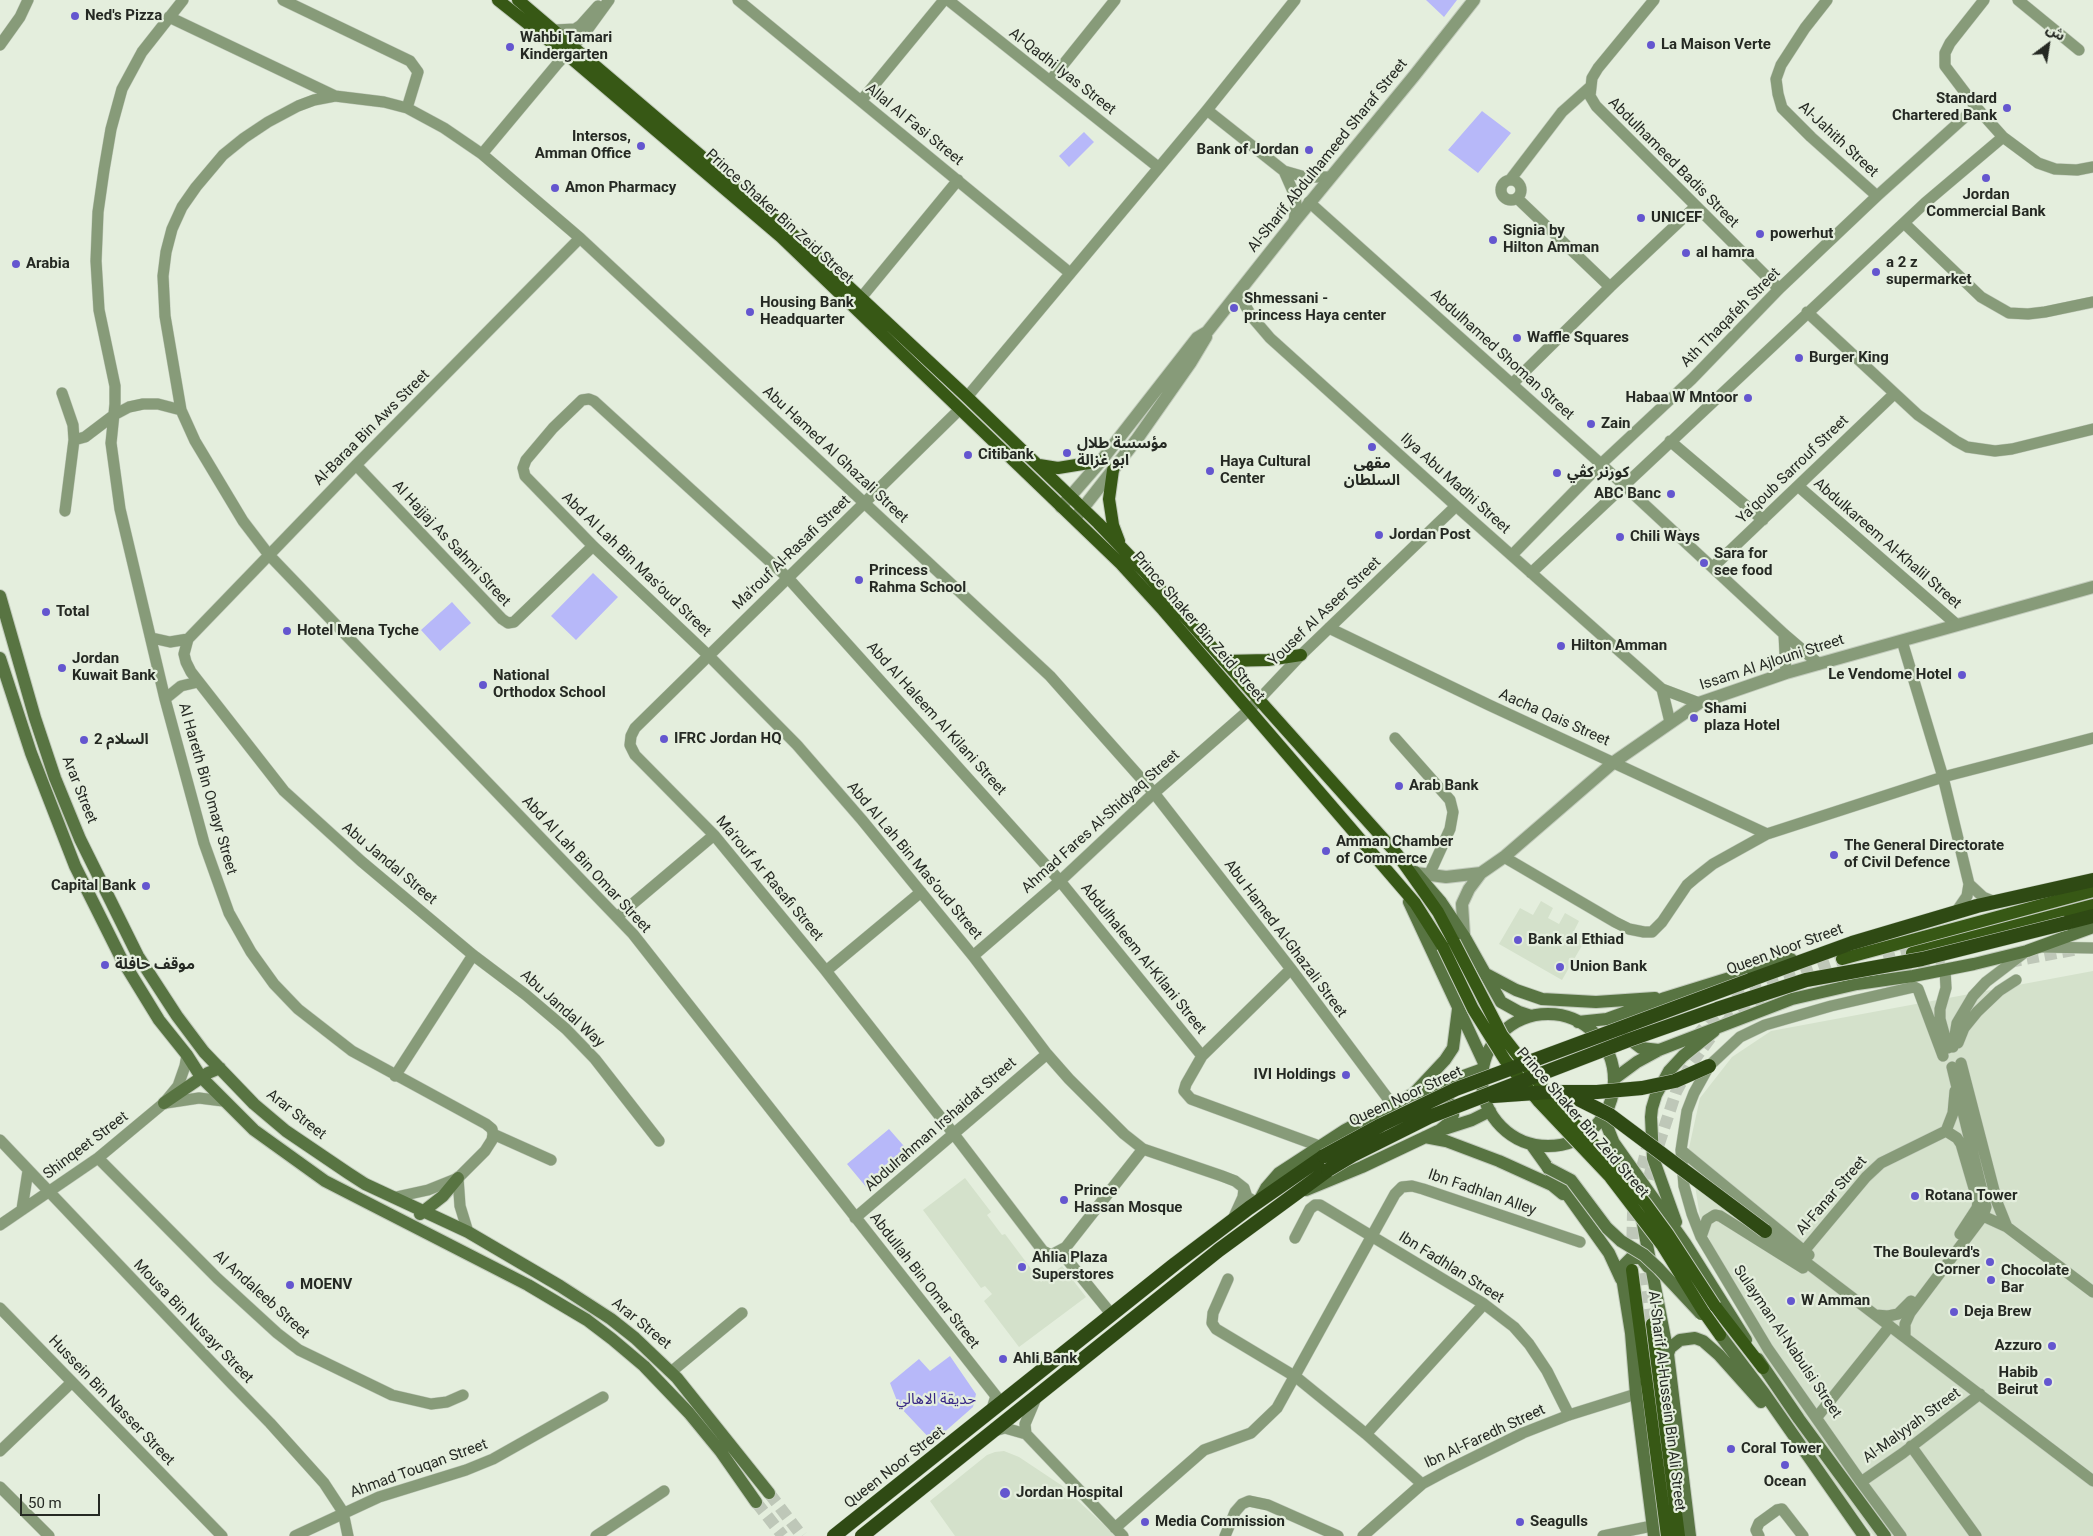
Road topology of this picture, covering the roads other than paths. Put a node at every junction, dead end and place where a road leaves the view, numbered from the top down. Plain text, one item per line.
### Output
1 (28, 0) edge
2 (183, 0) edge
3 (283, 0) edge
4 (498, 0) edge
5 (518, 0) edge
6 (604, 0) edge
7 (609, 0) edge
8 (738, 0) edge
9 (944, 0) edge
10 (948, 0) edge
11 (1115, 0) edge
12 (1295, 0) edge
13 (1474, 0) edge
14 (1654, 0) edge
15 (1827, 0) edge
16 (1984, 0) edge
17 (2018, 0) edge
18 (169, 16) junction
19 (555, 30) junction
20 (0, 45) edge
21 (569, 50) junction
22 (2079, 50) dead end
23 (1050, 81) junction
24 (1590, 87) junction
25 (335, 96) junction
26 (861, 101) junction
27 (1976, 107) junction
28 (407, 108) junction
29 (1207, 110) junction
30 (2003, 137) junction
31 (482, 154) junction
32 (1158, 167) junction
33 (2093, 167) edge
34 (1284, 171) junction
35 (1329, 177) junction
36 (958, 180) junction
37 (1876, 196) junction
38 (1309, 202) junction
39 (1696, 206) junction
40 (1294, 222) junction
41 (1904, 223) junction
42 (580, 238) junction
43 (1070, 273) junction
44 (1610, 287) junction
45 (1779, 289) junction
46 (1238, 293) junction
47 (857, 302) junction
48 (2093, 302) edge
49 (1807, 312) junction
50 (1207, 332) junction
51 (1512, 384) junction
52 (62, 393) dead end
53 (1894, 394) junction
54 (967, 397) junction
55 (960, 409) junction
56 (181, 410) junction
57 (114, 415) junction
58 (2093, 428) edge
59 (74, 440) junction
60 (1670, 441) junction
61 (1101, 461) junction
62 (1038, 464) junction
63 (1601, 464) junction
64 (356, 465) junction
65 (1113, 470) junction
66 (1623, 485) junction
67 (1798, 486) junction
68 (1070, 496) junction
69 (865, 503) junction
70 (1456, 506) junction
71 (1062, 507) junction
72 (1083, 508) junction
73 (65, 511) dead end
74 (1074, 519) junction
75 (1762, 520) junction
76 (593, 546) junction
77 (1120, 546) junction
78 (269, 555) junction
79 (1512, 555) junction
80 (1713, 567) junction
81 (1532, 572) junction
82 (788, 578) junction
83 (2093, 587) edge
84 (0, 596) edge
85 (1956, 624) junction
86 (1329, 628) junction
87 (1784, 634) junction
88 (152, 638) junction
89 (188, 640) junction
90 (1902, 641) junction
91 (1300, 655) junction
92 (709, 656) junction
93 (0, 658) edge
94 (1224, 661) junction
95 (1819, 664) junction
96 (1786, 673) junction
97 (198, 682) junction
98 (1662, 689) junction
99 (165, 699) junction
100 (1259, 699) junction
101 (1699, 704) junction
102 (1249, 710) junction
103 (1670, 722) junction
104 (1395, 738) dead end
105 (2093, 738) edge
106 (1614, 762) junction
107 (1943, 777) junction
108 (1154, 793) junction
109 (1767, 834) junction
110 (714, 835) junction
111 (1397, 854) junction
112 (1504, 857) junction
113 (1416, 873) junction
114 (1481, 873) junction
115 (1391, 875) junction
116 (1429, 875) junction
117 (2093, 880) edge
118 (1060, 881) junction
119 (1970, 884) junction
120 (2093, 891) edge
121 (921, 892) junction
122 (1995, 902) junction
123 (2093, 905) edge
124 (1956, 912) junction
125 (617, 916) junction
126 (2093, 916) edge
127 (2093, 926) edge
128 (1453, 942) junction
129 (1852, 944) junction
130 (2093, 948) edge
131 (2033, 949) junction
132 (1912, 952) tunnel mouth
133 (473, 956) junction
134 (973, 956) junction
135 (1842, 959) tunnel mouth
136 (1291, 970) junction
137 (1945, 970) junction
138 (826, 971) junction
139 (1486, 974) junction
140 (2016, 980) dead end
141 (1665, 998) junction
142 (1501, 1002) junction
143 (1642, 1007) junction
144 (1460, 1014) junction
145 (1531, 1016) junction
146 (1578, 1022) junction
147 (1720, 1025) junction
148 (1659, 1050) junction
149 (1950, 1050) junction
150 (1047, 1054) junction
151 (186, 1056) junction
152 (1202, 1056) junction
153 (1957, 1065) junction
154 (1484, 1066) junction
155 (1709, 1066) junction
156 (220, 1068) junction
157 (395, 1076) junction
158 (200, 1077) junction
159 (1614, 1080) junction
160 (1956, 1082) junction
161 (1416, 1093) junction
162 (1566, 1093) junction
163 (1477, 1097) junction
164 (223, 1101) junction
165 (164, 1103) junction
166 (1392, 1104) junction
167 (1490, 1111) junction
168 (1603, 1116) junction
169 (1438, 1131) junction
170 (1946, 1131) junction
171 (954, 1133) junction
172 (493, 1134) junction
173 (1425, 1137) junction
174 (0, 1140) edge
175 (659, 1141) dead end
176 (1614, 1143) junction
177 (1531, 1144) junction
178 (1143, 1148) junction
179 (1681, 1150) junction
180 (1322, 1151) junction
181 (98, 1158) junction
182 (551, 1160) dead end
183 (1548, 1168) junction
184 (28, 1171) junction
185 (458, 1178) junction
186 (1244, 1188) junction
187 (49, 1193) junction
188 (396, 1197) junction
189 (1290, 1197) junction
190 (1259, 1201) junction
191 (1572, 1201) junction
192 (22, 1209) junction
193 (425, 1211) junction
194 (1983, 1216) junction
195 (856, 1218) junction
196 (1232, 1221) junction
197 (407, 1222) junction
198 (0, 1224) edge
199 (2008, 1227) junction
200 (1765, 1231) joint
201 (468, 1232) junction
202 (1371, 1236) junction
203 (1701, 1237) junction
204 (1295, 1238) dead end
205 (1580, 1242) dead end
206 (1684, 1242) junction
207 (1804, 1251) junction
208 (1060, 1252) junction
209 (1632, 1270) tunnel mouth
210 (1228, 1279) dead end
211 (1655, 1280) junction
212 (1832, 1282) junction
213 (1623, 1286) junction
214 (2093, 1292) edge
215 (1484, 1304) junction
216 (0, 1308) edge
217 (742, 1313) dead end
218 (1112, 1315) junction
219 (1876, 1315) junction
220 (1652, 1324) tunnel mouth
221 (1890, 1326) junction
222 (1720, 1335) junction
223 (1906, 1337) junction
224 (1668, 1354) junction
225 (1763, 1368) junction
226 (671, 1372) junction
227 (1296, 1377) junction
228 (71, 1383) junction
229 (1636, 1394) junction
230 (1980, 1394) junction
231 (463, 1395) dead end
232 (603, 1397) dead end
233 (1036, 1397) junction
234 (990, 1412) junction
235 (1569, 1415) junction
236 (1817, 1417) junction
237 (994, 1431) junction
238 (1026, 1434) junction
239 (1366, 1434) junction
240 (1798, 1444) junction
241 (1911, 1446) junction
242 (0, 1451) edge
243 (2093, 1481) edge
244 (1861, 1482) junction
245 (1422, 1484) junction
246 (0, 1487) edge
247 (664, 1491) dead end
248 (769, 1493) tunnel mouth
249 (756, 1502) tunnel mouth
250 (343, 1512) junction
251 (1653, 1531) edge
252 (1119, 1532) edge
253 (49, 1536) edge
254 (222, 1536) edge
255 (295, 1536) edge
256 (348, 1536) edge
257 (596, 1536) edge
258 (834, 1536) edge
259 (862, 1536) edge
260 (1225, 1536) edge
261 (1338, 1536) edge
262 (1363, 1536) edge
263 (1603, 1536) edge
264 (1667, 1536) edge
265 (1679, 1536) edge
266 (1690, 1536) edge
267 (1758, 1536) edge
268 (1803, 1536) edge
269 (1864, 1536) edge
270 (1885, 1536) edge
271 (1901, 1536) edge
272 (1976, 1536) edge

1 - 20 street
2 - 18 street, Al Hareth Bin Omayr Street
3 - 28 street
4 - 21 main road, Prince Shaker Bin Zeid Street
5 - 19 main road, Prince Shaker Bin Zeid Street
6 - 19 street
7 - 21 street
8 - 26 street, Allal Al Fasi Street
9 - 26 street
10 - 23 street, Al-Qadhi Iyas Street
11 - 23 street
12 - 29 street
13 - 35 street, Al-Sharif Abdulhameed Sharaf Street
14 - 24 street
15 - 37 street, Al-Jahith Street
16 - 27 street
17 - 22 street
18 - 25 street
18 - 57 street, Al Hareth Bin Omayr Street
19 - 21 main road, Prince Shaker Bin Zeid Street
21 - 31 street
21 - 47 main road, Prince Shaker Bin Zeid Street
23 - 32 street, Al-Qadhi Iyas Street
24 - 39 street, Abdulhameed Badis Street
24 - 44 street
25 - 28 street
25 - 56 street
26 - 36 street, Allal Al Fasi Street
27 - 30 street
27 - 37 street, Ath Thaqafeh Street
28 - 31 street
29 - 32 street
29 - 34 street
30 - 33 street
30 - 41 street
31 - 42 street, Abu Hamed Al Ghazali Street
32 - 43 street
34 - 35 street
34 - 40 street
35 - 38 street, Al-Sharif Abdulhameed Sharaf Street
36 - 43 street, Allal Al Fasi Street
36 - 47 street
37 - 45 street, Ath Thaqafeh Street
38 - 40 street, Al-Sharif Abdulhameed Sharaf Street
38 - 51 street, Abdulhamed Shoman Street
39 - 44 street
39 - 45 street, Abdulhameed Badis Street
40 - 46 street, Al-Sharif Abdulhameed Sharaf Street
41 - 48 street
41 - 49 street
42 - 64 street, Al-Baraa Bin Aws Street
42 - 69 street, Abu Hamed Al Ghazali Street
43 - 54 street
44 - 51 street
45 - 63 street, Ath Thaqafeh Street
46 - 50 street, Al-Sharif Abdulhameed Sharaf Street
46 - 70 street, Ilya Abu Madhi Street
47 - 54 main road, Prince Shaker Bin Zeid Street
47 - 55 main road, Prince Shaker Bin Zeid Street
49 - 53 street
49 - 60 street
50 - 61 street
50 - 65 street
51 - 63 street, Abdulhamed Shoman Street
52 - 59 street
53 - 58 street
53 - 67 street, Ya’qoub Sarrouf Street
54 - 62 main road, Prince Shaker Bin Zeid Street
55 - 69 street, Ma'rouf Al-Rasafi Street
55 - 71 main road, Prince Shaker Bin Zeid Street
56 - 57 street
56 - 78 street
57 - 59 street
57 - 88 street, Al Hareth Bin Omayr Street
59 - 73 street
60 - 66 street
60 - 75 street
61 - 62 main road
61 - 68 street
62 - 68 main road, Prince Shaker Bin Zeid Street
63 - 66 street, Abdulhamed Shoman Street
63 - 79 street, Ath Thaqafeh Street
64 - 76 street, Al Hajjaj As Sahmi Street
64 - 78 street, Al-Baraa Bin Aws Street
65 - 72 street
65 - 77 main road
66 - 80 street, Abdulhamed Shoman Street
66 - 81 street
67 - 75 street, Ya’qoub Sarrouf Street
67 - 85 street, Abdulkareem Al-Khalil Street
68 - 71 street
68 - 72 main road, Prince Shaker Bin Zeid Street
69 - 82 street, Ma'rouf Al-Rasafi Street
69 - 108 street, Abu Hamed Al Ghazali Street
70 - 79 street, Ilya Abu Madhi Street
70 - 86 street, Yousef Al Aseer Street
71 - 74 main road, Prince Shaker Bin Zeid Street
72 - 74 street
72 - 77 main road, Prince Shaker Bin Zeid Street
74 - 102 main road, Prince Shaker Bin Zeid Street
75 - 80 street, Ya’qoub Sarrouf Street
76 - 82 street, Abd Al Lah Bin Mas’oud Street
76 - 92 street, Abd Al Lah Bin Mas’oud Street
77 - 94 main road, Prince Shaker Bin Zeid Street
78 - 89 street, Al-Baraa Bin Aws Street
78 - 125 street, Abd Al Lah Bin Omar Street
79 - 81 street, Ilya Abu Madhi Street
80 - 87 street, Abdulhamed Shoman Street
81 - 98 street, Ilya Abu Madhi Street
82 - 92 street, Ma'rouf Al-Rasafi Street
82 - 118 street, Abd Al Haleem Al Kilani Street
83 - 85 street, Issam Al Ajlouni Street
84 - 156 main road, Arar Street
85 - 90 street, Issam Al Ajlouni Street
86 - 91 street, Yousef Al Aseer Street
86 - 106 street, Aacha Qais Street
87 - 95 street, Abdulhamed Shoman Street
87 - 96 street
88 - 89 street
88 - 99 street, Al Hareth Bin Omayr Street
89 - 97 street, Abu Jandal Street
90 - 95 street, Issam Al Ajlouni Street
90 - 107 street
91 - 94 main road
91 - 100 street, Yousef Al Aseer Street
92 - 110 street, Ma'rouf Ar Rasafi Street
92 - 121 street, Abd Al Lah Bin Mas’oud Street
93 - 151 main road, Arar Street
94 - 100 main road, Prince Shaker Bin Zeid Street
95 - 96 street, Issam Al Ajlouni Street
96 - 101 street, Issam Al Ajlouni Street
97 - 99 street
97 - 133 street, Abu Jandal Street
98 - 101 street, Ilya Abu Madhi Street
98 - 103 street
99 - 157 street, Al Hareth Bin Omayr Street
100 - 102 street, Yousef Al Aseer Street
100 - 111 main road, Prince Shaker Bin Zeid Street
101 - 103 street, Issam Al Ajlouni Street
102 - 108 street, Ahmad Fares Al-Shidyaq Street
102 - 115 main road, Prince Shaker Bin Zeid Street
103 - 106 street, Issam Al Ajlouni Street
104 - 116 street
105 - 107 street
106 - 109 street, Aacha Qais Street
106 - 112 street, Issam Al Ajlouni Street
107 - 109 street
107 - 119 street
108 - 118 street, Ahmad Fares Al-Shidyaq Street
108 - 136 street, Abu Hamed Al-Ghazali Street
109 - 112 street
110 - 125 street
110 - 138 street, Ma'rouf Ar Rasafi Street
111 - 113 main road
111 - 128 main road, Prince Shaker Bin Zeid Street
112 - 114 street, Issam Al Ajlouni Street
113 - 116 street, Issam Al Ajlouni Street
113 - 128 main road
114 - 116 street, Issam Al Ajlouni Street
114 - 128 street, Issam Al Ajlouni Street
115 - 128 main road, Prince Shaker Bin Zeid Street
115 - 144 main road
117 - 122 highway, Queen Noor Street
118 - 134 street, Ahmad Fares Al-Shidyaq Street
118 - 152 street, Abdulhaleem Al-Kilani Street
119 - 122 street
119 - 124 street
120 - 135 main road
121 - 134 street, Abd Al Lah Bin Mas’oud Street
121 - 138 street
122 - 124 highway, Queen Noor Street
123 - 132 main road
124 - 129 highway, Queen Noor Street
125 - 195 street, Abd Al Lah Bin Omar Street
126 - 163 highway, Queen Noor Street, bridge
127 - 131 main road
128 - 139 main road
128 - 222 main road, Prince Shaker Bin Zeid Street, bridge
128 - 225 main road, Prince Shaker Bin Zeid Street, bridge
129 - 141 main road
129 - 180 highway, Queen Noor Street, bridge
130 - 131 street
131 - 137 main road
131 - 149 street
133 - 157 street
133 - 175 street, Abu Jandal Way
134 - 150 street, Abd Al Lah Bin Mas’oud Street
136 - 152 street
136 - 166 street, Abu Hamed Al-Ghazali Street
137 - 147 main road
137 - 149 street
138 - 171 street, Ma'rouf Ar Rasafi Street
139 - 141 main road
139 - 142 main road
140 - 149 street
141 - 143 main road
142 - 144 main road
142 - 145 main road
143 - 146 main road
143 - 148 main road
144 - 154 main road
144 - 161 main road
145 - 146 main road
145 - 154 main road
146 - 159 main road
147 - 148 main road
147 - 206 main road
148 - 159 main road
149 - 153 street
149 - 153 street
149 - 155 street, Sulayman Al-Nabulsi Street
150 - 171 street, Abdulrahman Irshaidat Street
150 - 178 street, Abd Al Lah Bin Mas’oud Street
151 - 158 main road, Arar Street
151 - 165 street, Shinqeet Street
152 - 180 street
153 - 160 street
153 - 199 street
154 - 161 main road
154 - 167 main road
155 - 162 highway, bridge
155 - 179 street, Sulayman Al-Nabulsi Street
156 - 158 main road
156 - 188 main road, Arar Street
157 - 172 street, Al Hareth Bin Omayr Street
158 - 164 main road, Arar Street
158 - 165 main road
159 - 168 main road
160 - 170 street
160 - 194 street
161 - 166 main road
161 - 169 main road
162 - 163 highway, bridge
162 - 200 highway, bridge
163 - 189 highway, Queen Noor Street, bridge
164 - 165 street
164 - 197 main road, Arar Street
165 - 181 street, Shinqeet Street
166 - 180 main road
167 - 169 main road
167 - 177 main road
168 - 176 main road
168 - 177 main road
169 - 173 main road
170 - 207 street, Al-Fanar Street
170 - 219 street
171 - 195 street, Abdulrahman Irshaidat Street
171 - 208 street
172 - 182 street, Al Hareth Bin Omayr Street
172 - 185 street
173 - 189 main road
173 - 191 main road
174 - 184 street, Mousa Bin Nusayr Street
176 - 206 main road
176 - 211 main road
177 - 183 main road
178 - 186 street, Abd Al Lah Bin Mas’oud Street
178 - 208 street
179 - 203 street, Sulayman Al-Nabulsi Street
179 - 207 street
180 - 190 highway, Queen Noor Street
181 - 187 street, Shinqeet Street
181 - 231 street, Al Andaleeb Street
183 - 191 main road
183 - 222 main road, bridge
184 - 187 street, Mousa Bin Nusayr Street
184 - 192 street, Shinqeet Street
185 - 188 street
185 - 193 main road
185 - 201 street
186 - 190 street, Abd Al Lah Bin Mas’oud Street
186 - 196 street
187 - 192 street, Shinqeet Street
187 - 250 street, Mousa Bin Nusayr Street
188 - 193 main road, Arar Street
189 - 233 highway, Queen Noor Street
190 - 196 highway, Queen Noor Street
191 - 213 main road
192 - 198 street, Shinqeet Street
193 - 197 main road
193 - 201 main road, Arar Street
194 - 199 street
194 - 223 street
195 - 234 street, Abdullah Bin Omar Street
196 - 218 highway, Queen Noor Street
197 - 249 main road, Arar Street
199 - 214 street
200 - 212 street
201 - 226 main road, Arar Street
202 - 204 street, Ibn Fadhlan Street
202 - 205 street, Ibn Fadhlan Alley
202 - 215 street, Ibn Fadhlan Street
202 - 227 street, Ibn Fadhlan Alley
203 - 212 street
203 - 236 street, Sulayman Al-Nabulsi Street
206 - 225 main road
207 - 212 street
208 - 218 street
209 - 264 main road, Al-Sharif Al-Hussein Bin Ali Street
210 - 227 street
211 - 213 main road
211 - 224 main road
212 - 219 street
213 - 229 main road
215 - 235 street, Ibn Fadhlan Street
215 - 239 street
216 - 228 street, Hussein Bin Nasser Street
217 - 226 street
218 - 234 highway, Queen Noor Street
219 - 221 street
220 - 265 main road, Al-Sharif Al-Hussein Bin Ali Street
221 - 223 street
221 - 236 street
222 - 240 main road, Prince Shaker Bin Zeid Street
223 - 230 street
224 - 240 main road
224 - 266 main road
225 - 270 main road
226 - 248 main road, Arar Street
227 - 239 street
227 - 252 street, Ibn Fadhlan Alley
228 - 242 street
228 - 254 street, Hussein Bin Nasser Street
229 - 235 street, Ibn Al-Faredh Street
229 - 251 main road
230 - 241 street, Al-Malyyah Street
230 - 243 street
232 - 250 street, Ahmad Touqan Street
233 - 237 highway, Queen Noor Street
233 - 238 street
234 - 258 highway, Queen Noor Street
235 - 245 street, Ibn Al-Faredh Street
236 - 244 street, Sulayman Al-Nabulsi Street
237 - 238 street
237 - 259 highway, Queen Noor Street
238 - 252 street
239 - 245 street
240 - 269 main road
241 - 244 street, Al-Malyyah Street
241 - 272 street
244 - 271 street, Sulayman Al-Nabulsi Street
245 - 262 street, Ibn Al-Faredh Street
246 - 253 street
247 - 257 street
250 - 255 street, Ahmad Touqan Street
250 - 256 street, Mousa Bin Nusayr Street
251 - 263 street
260 - 261 street
267 - 268 street

